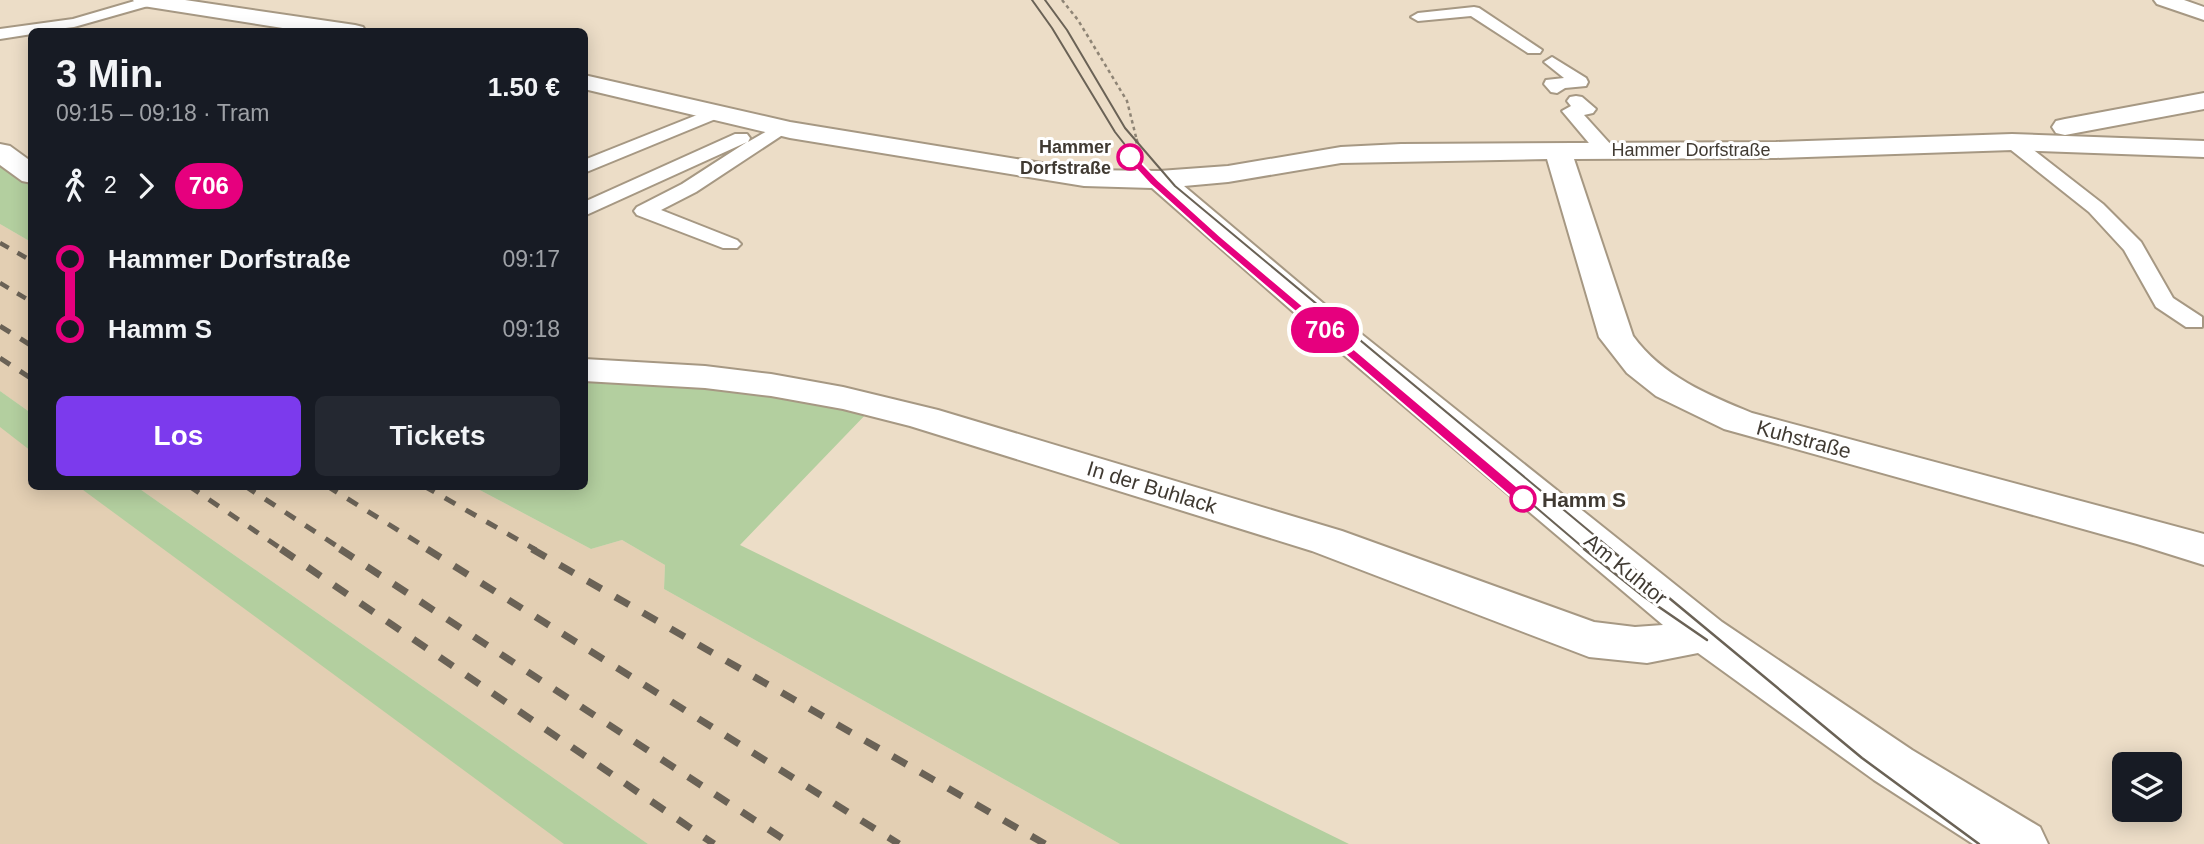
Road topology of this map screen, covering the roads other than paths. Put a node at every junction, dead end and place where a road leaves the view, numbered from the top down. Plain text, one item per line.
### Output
1 (2164, 0) edge
2 (147, 1) edge
3 (2204, 14) edge
4 (1418, 18) dead end
5 (40, 28) edge
6 (328, 28) edge
7 (28, 30) edge
8 (0, 34) edge
9 (1534, 50) dead end
10 (1552, 62) dead end
11 (588, 83) edge
12 (1557, 88) dead end
13 (2204, 101) edge
14 (1576, 102) dead end
15 (712, 114) junction
16 (775, 127) junction
17 (2011, 142) junction
18 (2074, 143) junction
19 (2204, 149) edge
20 (1606, 150) junction
21 (1558, 151) junction
22 (0, 152) edge
23 (588, 165) edge
24 (28, 172) edge
25 (1159, 180) junction
26 (588, 207) edge
27 (730, 244) dead end
28 (2194, 322) dead end
29 (588, 370) edge
30 (2204, 550) edge
31 (1705, 634) junction
32 (2020, 844) edge

1 - 3 street
2 - 5 lane
2 - 6 street
4 - 9 lane
7 - 8 lane
10 - 12 lane
11 - 15 street, Hammer Dorfstraße
13 - 18 street
14 - 20 lane
15 - 16 street, Hammer Dorfstraße
15 - 23 lane
16 - 25 street, Hammer Dorfstraße
16 - 26 lane
16 - 27 lane
17 - 18 street, Hammer Dorfstraße
17 - 20 street, Hammer Dorfstraße
17 - 28 lane
18 - 19 street, Hammer Dorfstraße
20 - 21 street, Hammer Dorfstraße
21 - 25 street, Hammer Dorfstraße
21 - 30 street, Kuhstraße
22 - 24 street
25 - 31 street, Am Kuhtor
29 - 31 street, In der Buhlack
31 - 32 street, Am Kuhtor

